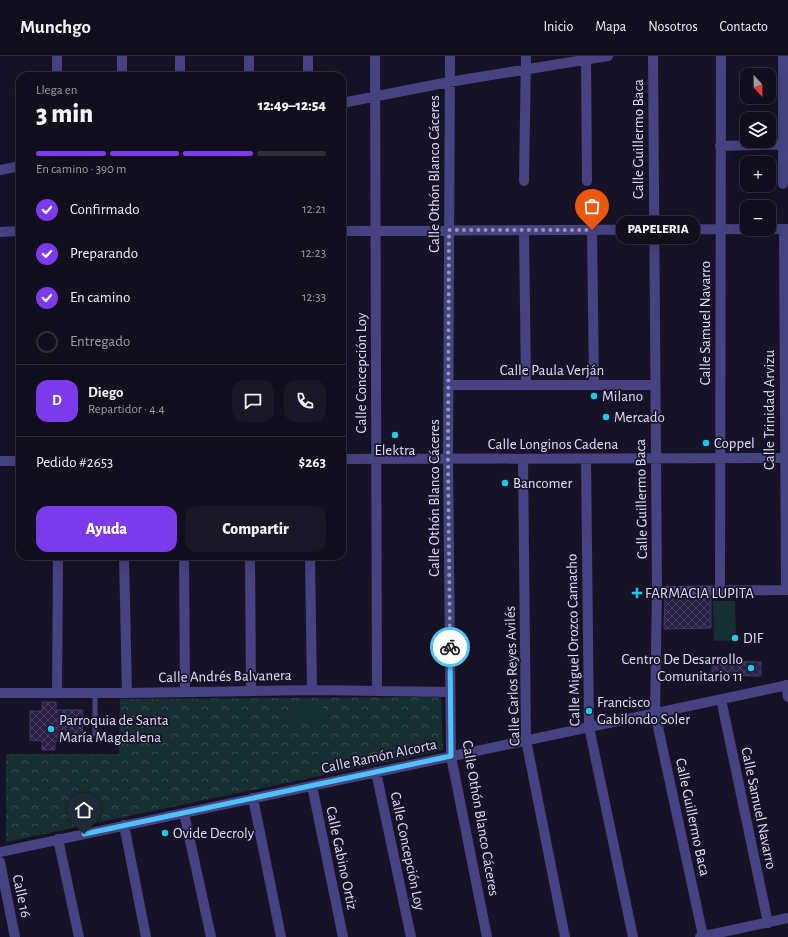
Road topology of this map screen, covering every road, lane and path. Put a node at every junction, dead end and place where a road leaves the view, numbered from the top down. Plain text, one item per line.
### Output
1 (57, 56) edge
2 (122, 56) edge
3 (180, 56) edge
4 (249, 56) edge
5 (308, 56) edge
6 (375, 56) edge
7 (450, 56) edge
8 (526, 56) edge
9 (608, 56) edge
10 (653, 56) edge
11 (721, 56) edge
12 (783, 56) edge
13 (586, 58) edge
14 (526, 69) junction
15 (57, 72) edge
16 (122, 72) edge
17 (180, 72) edge
18 (249, 72) edge
19 (308, 72) edge
20 (449, 82) junction
21 (375, 97) junction
22 (346, 102) edge
23 (786, 144) edge
24 (720, 146) junction
25 (16, 167) edge
26 (0, 170) edge
27 (524, 181) dead end
28 (587, 181) dead end
29 (783, 184) dead end
30 (449, 230) junction
31 (524, 230) junction
32 (592, 230) junction
33 (654, 230) junction
34 (720, 230) junction
35 (786, 230) edge
36 (346, 231) edge
37 (376, 231) junction
38 (0, 232) edge
39 (16, 232) edge
40 (655, 384) junction
41 (526, 385) junction
42 (594, 385) junction
43 (448, 386) junction
44 (655, 458) junction
45 (720, 458) junction
46 (786, 458) edge
47 (346, 459) edge
48 (376, 459) junction
49 (448, 459) junction
50 (523, 459) junction
51 (586, 459) junction
52 (0, 461) edge
53 (16, 461) edge
54 (58, 560) edge
55 (124, 560) edge
56 (184, 560) edge
57 (250, 560) edge
58 (310, 560) edge
59 (787, 590) edge
60 (657, 591) junction
61 (720, 591) junction
62 (787, 685) edge
63 (312, 690) junction
64 (377, 690) junction
65 (250, 691) junction
66 (185, 692) junction
67 (450, 692) junction
68 (0, 693) edge
69 (57, 693) junction
70 (95, 693) junction
71 (127, 693) junction
72 (788, 697) edge
73 (721, 699) junction
74 (655, 713) junction
75 (589, 727) junction
76 (95, 734) dead end
77 (526, 740) junction
78 (451, 756) junction
79 (376, 772) junction
80 (312, 786) junction
81 (252, 798) junction
82 (184, 813) junction
83 (124, 826) junction
84 (58, 839) junction
85 (0, 852) edge
86 (0, 862) edge
87 (788, 918) edge
88 (768, 923) junction
89 (734, 934) edge
90 (15, 937) edge
91 (79, 937) edge
92 (146, 937) edge
93 (211, 937) edge
94 (281, 937) edge
95 (343, 937) edge
96 (411, 937) edge
97 (487, 937) edge
98 (565, 937) edge
99 (633, 937) edge
100 (702, 937) edge

1 - 15 street
2 - 16 street
3 - 17 street
4 - 18 street
5 - 19 street
6 - 21 street, Calle Concepción Loy
7 - 20 street, Calle Othón Blanco Cáceres
8 - 14 street
9 - 13 street
10 - 33 street, Calle Guillermo Baca
11 - 24 street, Calle Samuel Navarro
12 - 23 street
13 - 14 street
13 - 28 street
14 - 20 street
14 - 27 street
20 - 21 street
20 - 30 street, Calle Othón Blanco Cáceres
21 - 22 street
21 - 37 street, Calle Concepción Loy
23 - 24 street
23 - 29 street
24 - 34 street, Calle Samuel Navarro
25 - 26 street
30 - 31 street
30 - 37 street
30 - 43 street, Calle Othón Blanco Cáceres
31 - 32 street
31 - 41 street
32 - 33 street
32 - 42 street
33 - 34 street
33 - 40 street, Calle Guillermo Baca
34 - 35 street
34 - 45 street, Calle Samuel Navarro
35 - 46 street, Calle Trinidad Arvizu
36 - 37 street
37 - 48 street, Calle Concepción Loy
38 - 39 street
40 - 42 street, Calle Paula Verján
40 - 44 street, Calle Guillermo Baca
41 - 42 street, Calle Paula Verján
41 - 43 street, Calle Paula Verján
43 - 49 street, Calle Othón Blanco Cáceres
44 - 45 street, Calle Longinos Cadena
44 - 51 street, Calle Longinos Cadena
44 - 60 street, Calle Guillermo Baca
45 - 46 street, Calle Longinos Cadena
45 - 61 street, Calle Samuel Navarro
46 - 59 street, Calle Trinidad Arvizu
47 - 48 street, Calle Longinos Cadena
48 - 49 street, Calle Longinos Cadena
48 - 64 street, Calle Concepción Loy
49 - 50 street, Calle Longinos Cadena
49 - 67 street, Calle Othón Blanco Cáceres
50 - 51 street, Calle Longinos Cadena
50 - 77 street, Calle Carlos Reyes Avilés
51 - 75 street, Calle Miguel Orozco Camacho
52 - 53 street
54 - 69 street
55 - 71 street
56 - 66 street
57 - 65 street
58 - 63 street
59 - 61 street
60 - 61 street
60 - 74 street, Calle Guillermo Baca
62 - 72 street
62 - 73 street, Calle Ramón Alcorta
63 - 64 street, Calle Andrés Balvanera
63 - 65 street, Calle Andrés Balvanera
64 - 67 street, Calle Andrés Balvanera
65 - 66 street, Calle Andrés Balvanera
66 - 71 street, Calle Andrés Balvanera
67 - 78 street, Calle Othón Blanco Cáceres
68 - 69 street, Calle Andrés Balvanera
69 - 70 street, Calle Andrés Balvanera
70 - 71 street, Calle Andrés Balvanera
70 - 76 lane
73 - 74 street, Calle Ramón Alcorta
73 - 88 street, Calle Samuel Navarro
74 - 75 street, Calle Ramón Alcorta
74 - 100 street, Calle Guillermo Baca
75 - 77 street, Calle Ramón Alcorta
75 - 99 street, Calle Miguel Orozco Camacho
77 - 78 street, Calle Ramón Alcorta
77 - 98 street, Calle Carlos Reyes Avilés
78 - 79 street, Calle Ramón Alcorta
78 - 97 street, Calle Othón Blanco Cáceres
79 - 80 street, Calle Ramón Alcorta
79 - 96 street, Calle Concepción Loy
80 - 81 street, Calle Ramón Alcorta
80 - 95 street, Calle Gabino Ortiz
81 - 82 street, Calle Ramón Alcorta
81 - 94 street
82 - 83 street, Calle Ramón Alcorta
82 - 93 street
83 - 84 street, Calle Ramón Alcorta
83 - 92 street
84 - 85 street, Calle Ramón Alcorta
84 - 91 street
86 - 90 street, Calle 16
87 - 88 street
88 - 89 street
89 - 100 street

